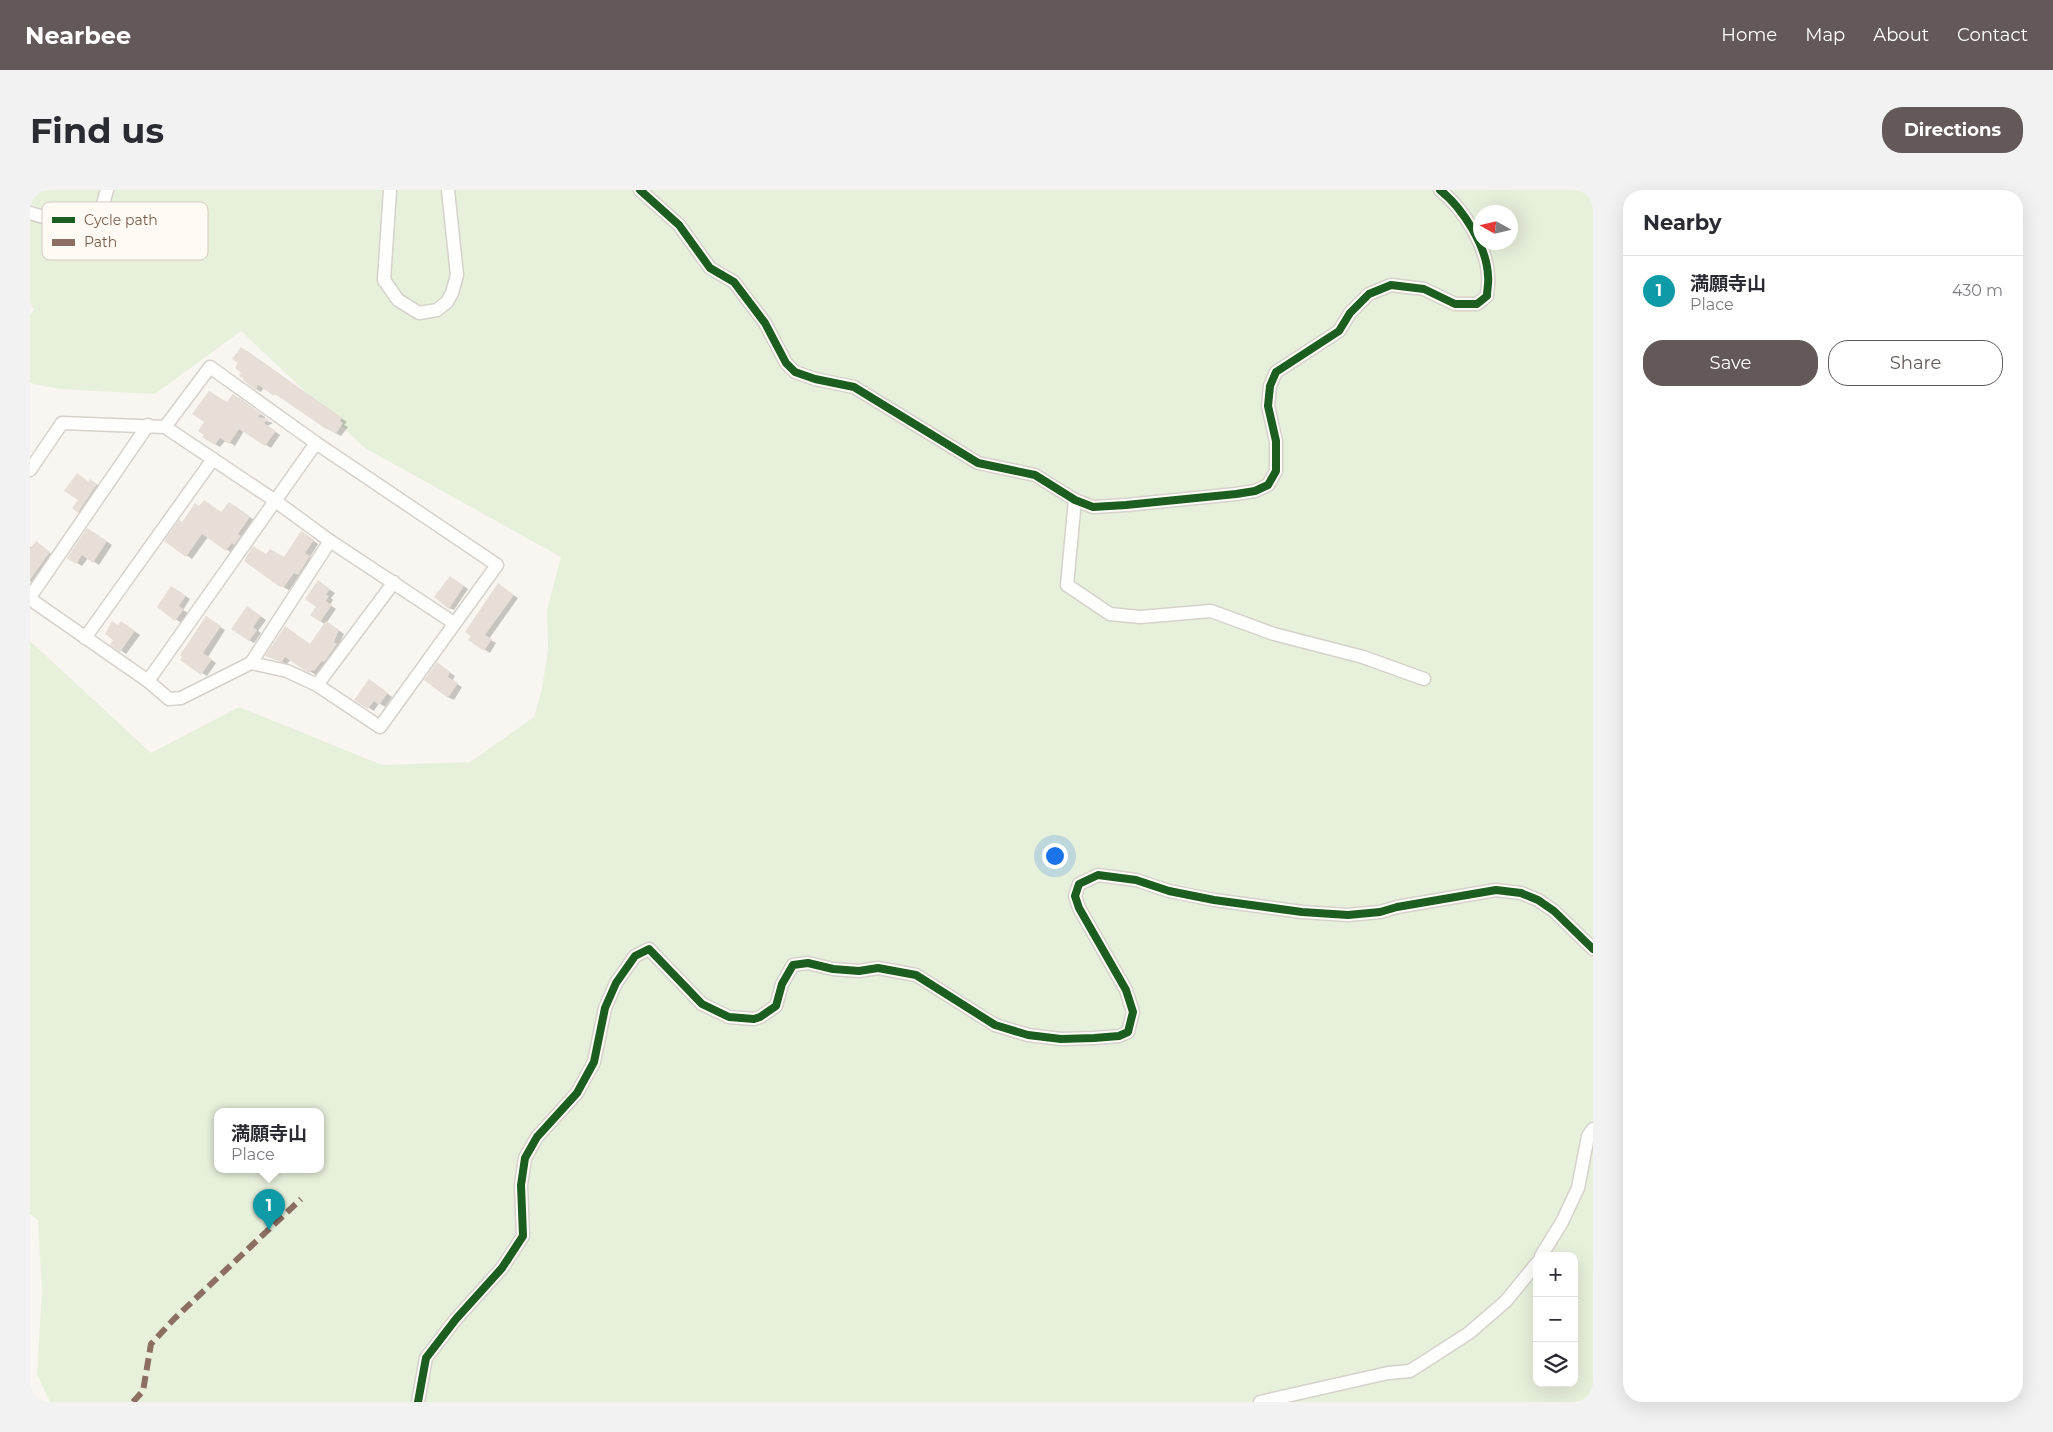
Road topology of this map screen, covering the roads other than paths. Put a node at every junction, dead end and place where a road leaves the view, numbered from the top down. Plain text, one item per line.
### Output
1 (107, 190) edge
2 (390, 190) edge
3 (448, 190) edge
4 (640, 190) edge
5 (1440, 190) edge
6 (103, 202) edge
7 (148, 425) junction
8 (165, 427) junction
9 (316, 443) junction
10 (213, 459) junction
11 (30, 470) edge
12 (274, 500) junction
13 (1075, 500) junction
14 (330, 541) junction
15 (394, 582) junction
16 (30, 598) edge
17 (454, 623) junction
18 (85, 638) junction
19 (251, 663) junction
20 (1424, 679) dead end
21 (148, 681) junction
22 (317, 685) junction
23 (1593, 949) edge
24 (1593, 1129) edge
25 (1543, 1252) edge
26 (1533, 1268) edge
27 (418, 1402) edge
28 (1260, 1402) edge

1 - 6 street
2 - 3 street
4 - 13 street
5 - 13 street
7 - 8 street
7 - 11 street
7 - 16 street
8 - 9 street
8 - 10 street
9 - 12 street
9 - 17 street
10 - 12 street
10 - 18 street
12 - 14 street
12 - 21 street
13 - 20 street
14 - 15 street
14 - 19 street
15 - 17 street
15 - 22 street
16 - 18 street
17 - 22 street
18 - 21 street
19 - 21 street
19 - 22 street
23 - 27 street
24 - 25 street
26 - 28 street

